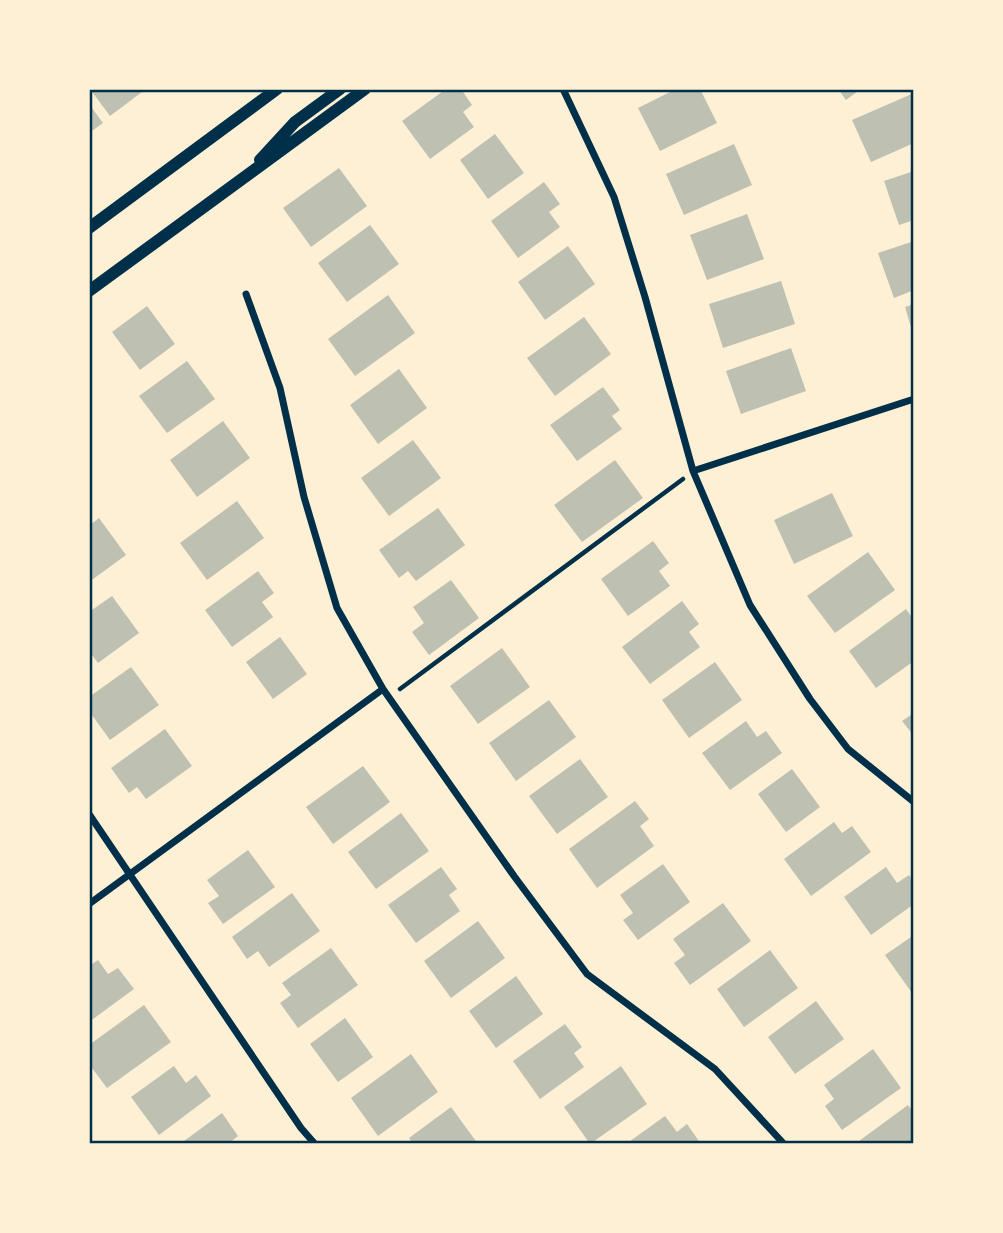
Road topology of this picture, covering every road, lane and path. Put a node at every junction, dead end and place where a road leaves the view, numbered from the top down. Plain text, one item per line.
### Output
1 (277, 89) edge
2 (340, 89) edge
3 (365, 89) edge
4 (563, 89) edge
5 (243, 178) junction
6 (89, 228) edge
7 (89, 291) edge
8 (246, 294) dead end
9 (914, 399) edge
10 (693, 471) junction
11 (383, 689) junction
12 (388, 698) junction
13 (914, 802) edge
14 (89, 814) edge
15 (129, 875) junction
16 (89, 904) edge
17 (315, 1144) edge
18 (784, 1144) edge

1 - 6 street
2 - 5 street
3 - 5 street
4 - 10 street
5 - 7 street
8 - 11 street
9 - 10 street
10 - 12 path
10 - 13 street
11 - 12 street
11 - 15 street
12 - 18 street
14 - 15 street
15 - 16 street
15 - 17 street

